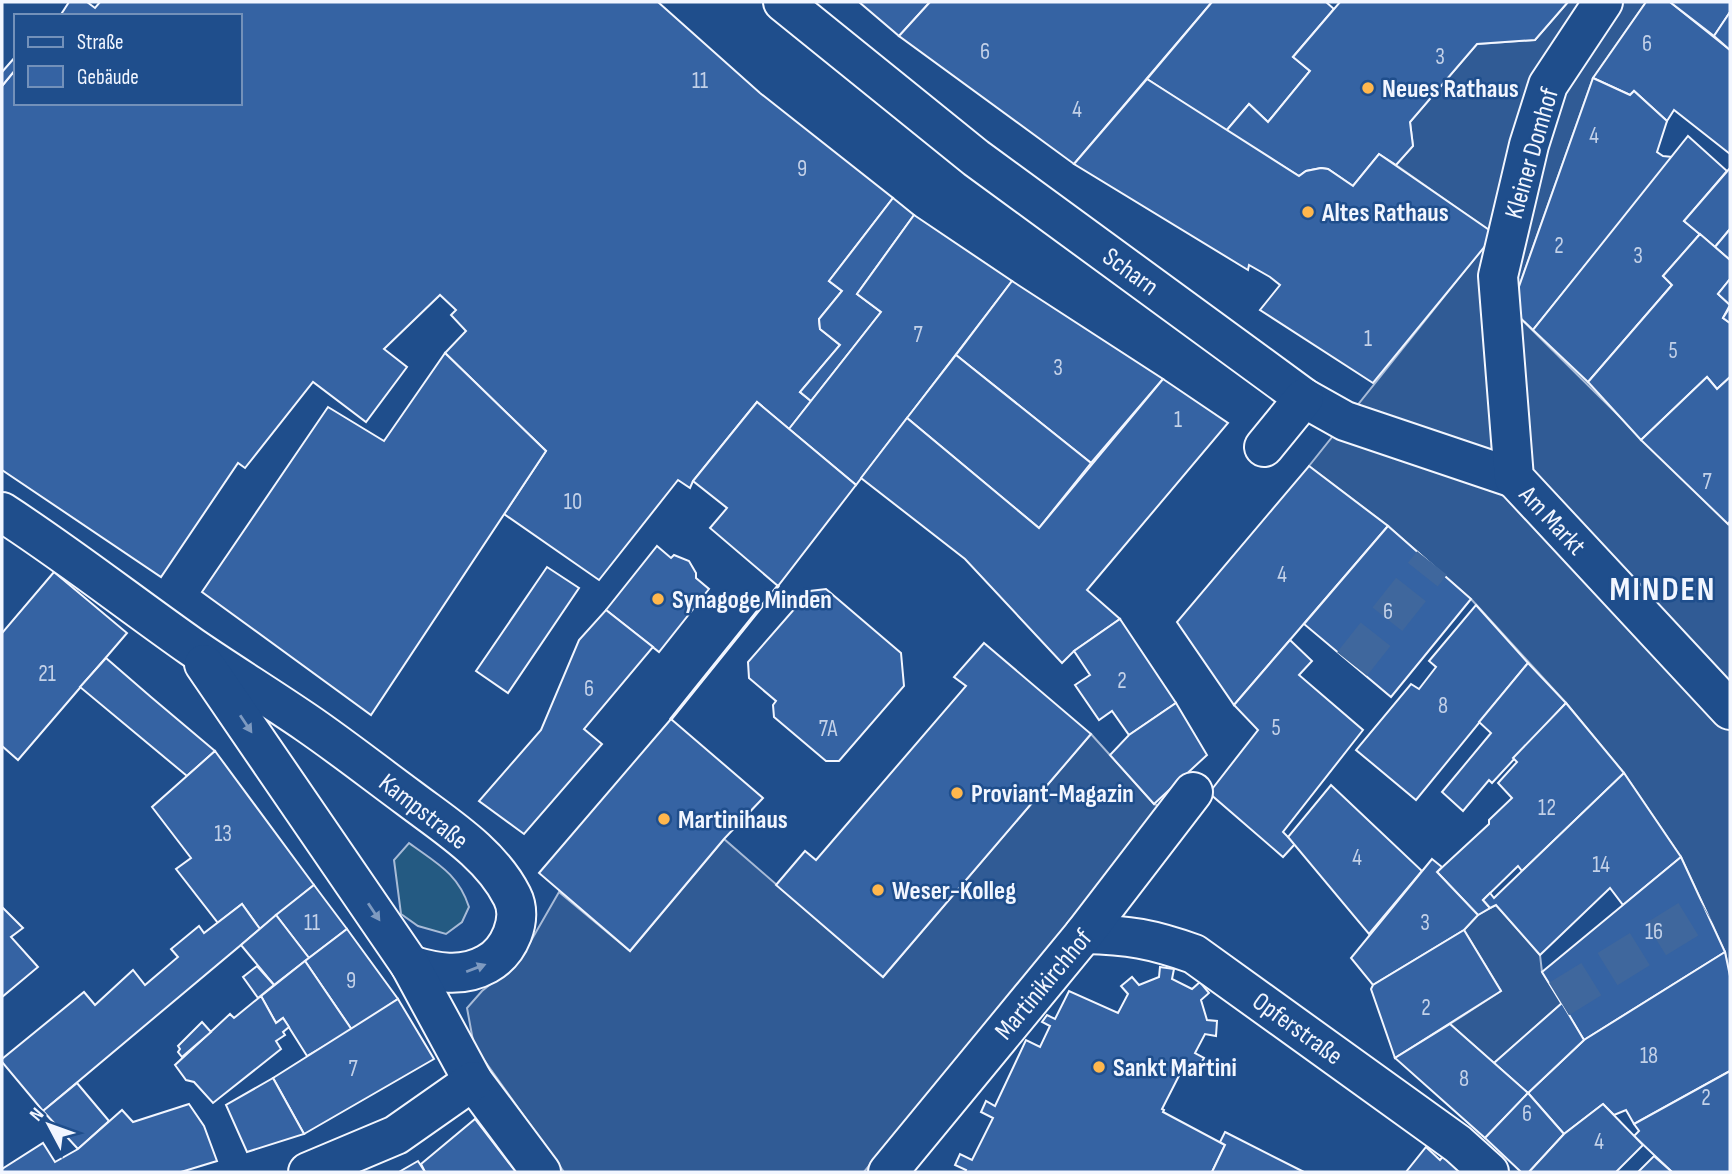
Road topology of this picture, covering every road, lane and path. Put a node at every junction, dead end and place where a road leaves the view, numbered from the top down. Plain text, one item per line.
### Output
1 (783, 2) edge
2 (1603, 2) edge
3 (1498, 276) joint
4 (1304, 398) junction
5 (1264, 447) dead end
6 (1514, 478) junction
7 (7, 524) edge
8 (193, 648) junction
9 (1730, 709) edge
10 (1193, 792) dead end
11 (1084, 934) junction
12 (410, 965) junction
13 (473, 1081) junction
14 (308, 1172) edge
15 (541, 1172) edge
16 (888, 1172) edge
17 (1489, 1172) edge

1 - 4 street, Scharn
2 - 3 street, Kleiner Domhof
3 - 6 street, Am Markt
4 - 5 street
4 - 6 street, Scharn
6 - 9 street, Am Markt
7 - 8 street, Kampstraße
8 -> 12 street, Kampstraße
12 -> 8 street, Kampstraße
10 - 11 street, Martinikirchhof
11 - 16 street, Martinikirchhof
11 - 17 street, Opferstraße
12 - 13 street, Kampstraße
13 - 14 street
13 - 15 street, Kampstraße

